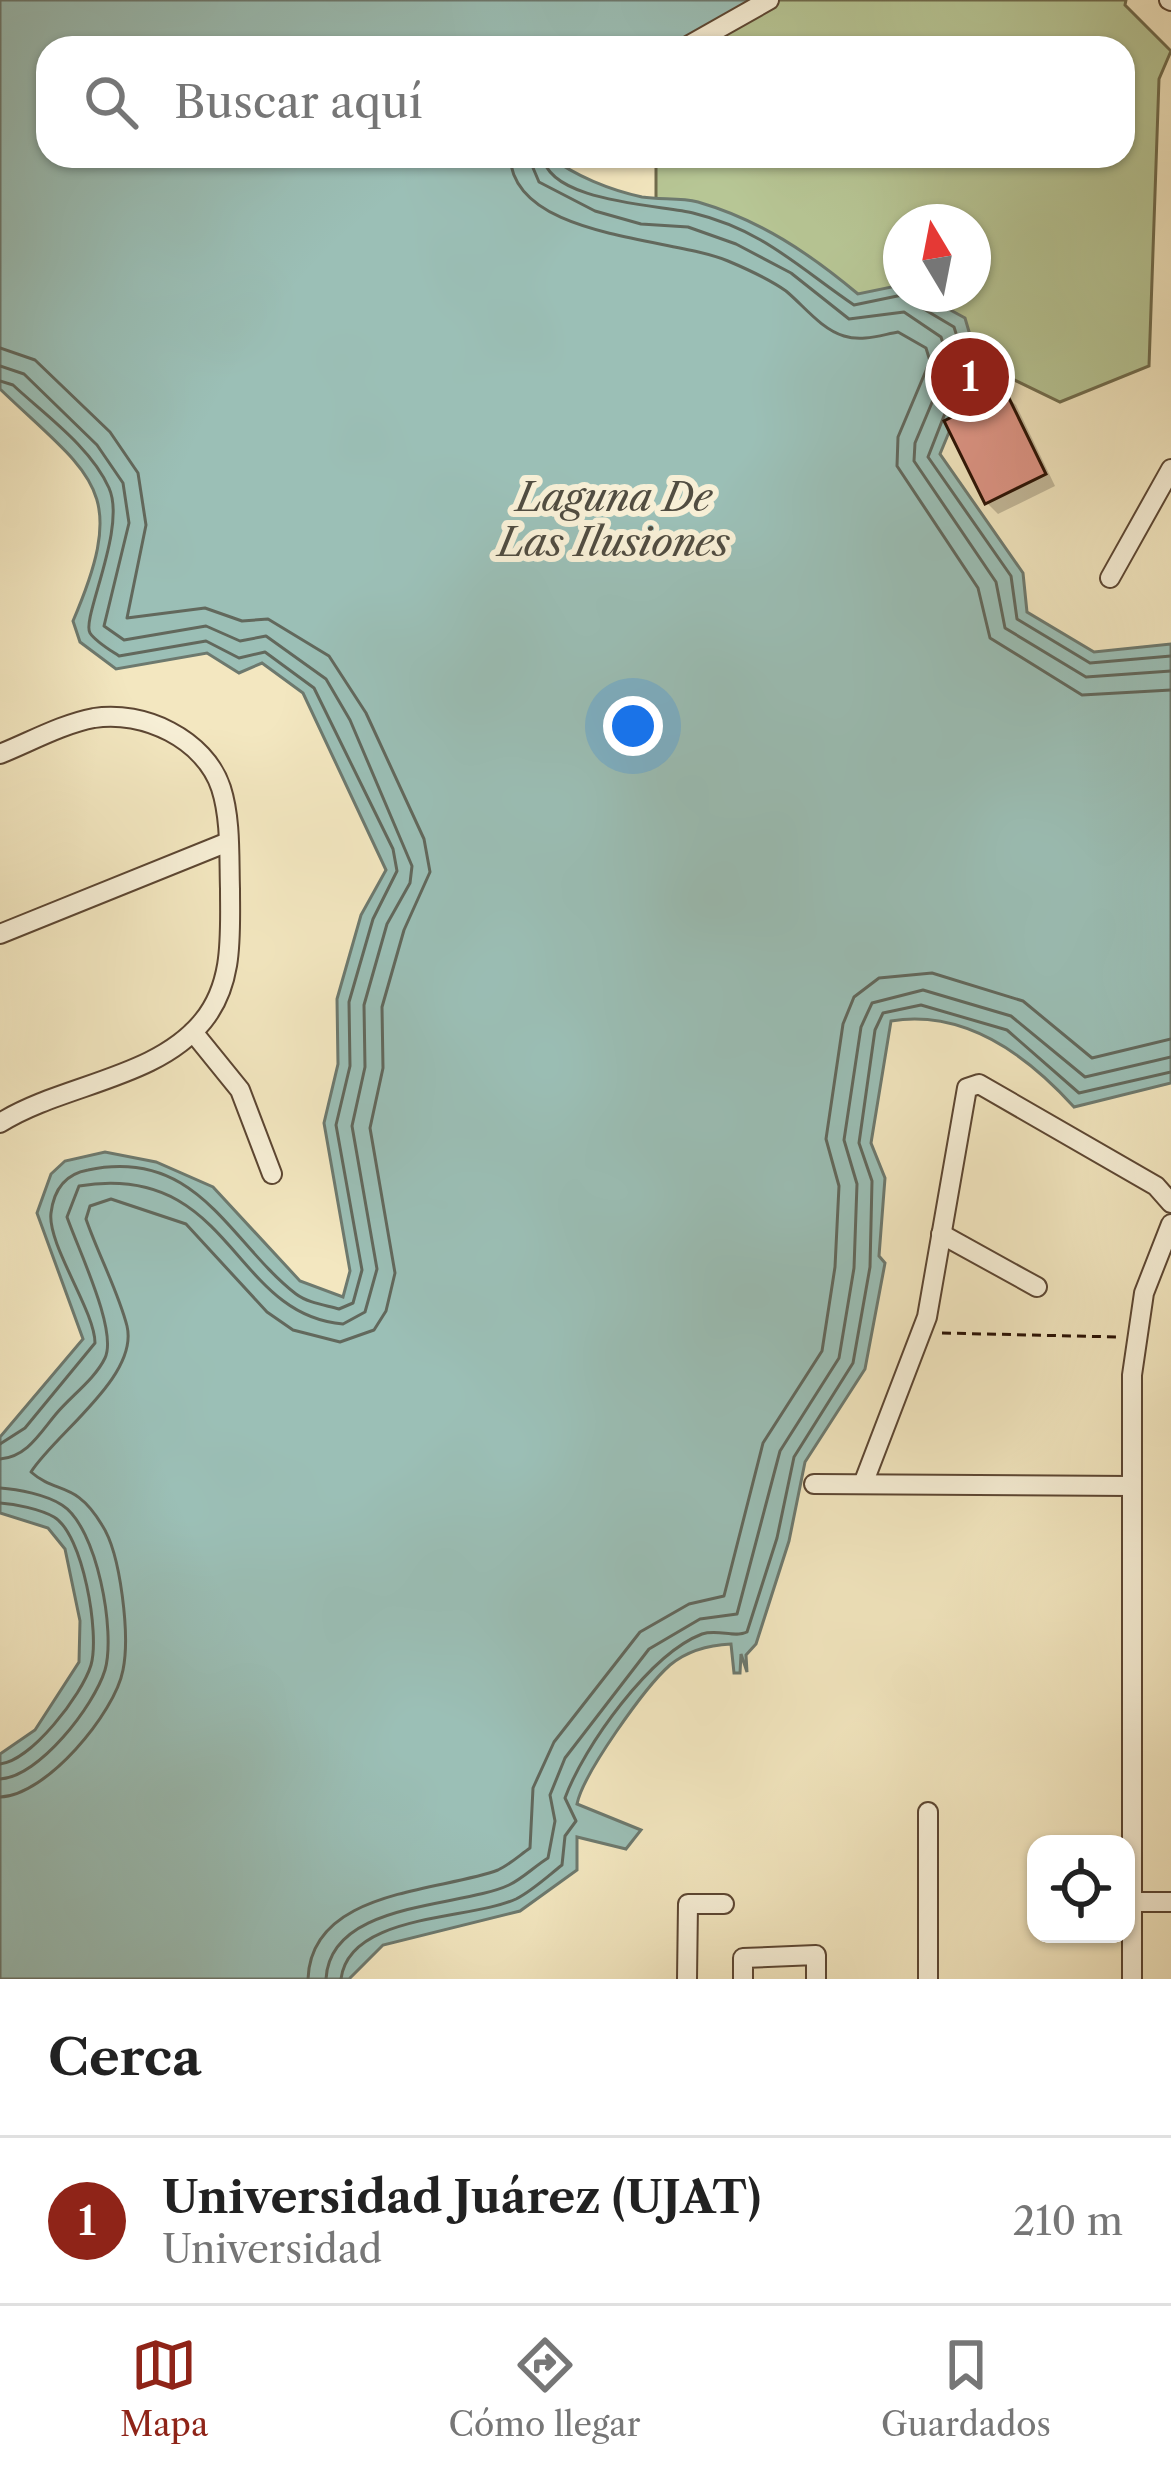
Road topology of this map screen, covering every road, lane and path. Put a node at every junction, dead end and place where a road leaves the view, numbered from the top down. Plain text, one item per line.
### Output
1 (769, 0) edge
2 (705, 36) edge
3 (1171, 469) edge
4 (1109, 578) dead end
5 (0, 754) edge
6 (227, 842) junction
7 (0, 934) edge
8 (193, 1032) junction
9 (0, 1123) edge
10 (272, 1174) dead end
11 (1171, 1203) edge
12 (1171, 1224) edge
13 (941, 1234) junction
14 (1037, 1287) dead end
15 (922, 1332) junction
16 (1135, 1337) junction
17 (814, 1484) dead end
18 (863, 1484) junction
19 (1129, 1486) junction
20 (928, 1812) dead end
21 (1131, 1835) edge
22 (1135, 1902) edge
23 (1171, 1902) edge
24 (724, 1904) dead end
25 (1132, 1943) edge
26 (687, 1979) edge
27 (743, 1979) edge
28 (816, 1979) edge
29 (928, 1979) edge
30 (1132, 1979) edge

1 - 2 street
3 - 4 street
5 - 6 street
6 - 7 street
6 - 8 street
8 - 9 street
8 - 10 street
11 - 13 street
12 - 16 street
13 - 14 street
13 - 15 street
15 - 16 path
15 - 18 street
16 - 19 street
17 - 18 street
18 - 19 street
19 - 21 street
20 - 29 street
22 - 23 street
24 - 26 street
25 - 30 street
27 - 28 street

